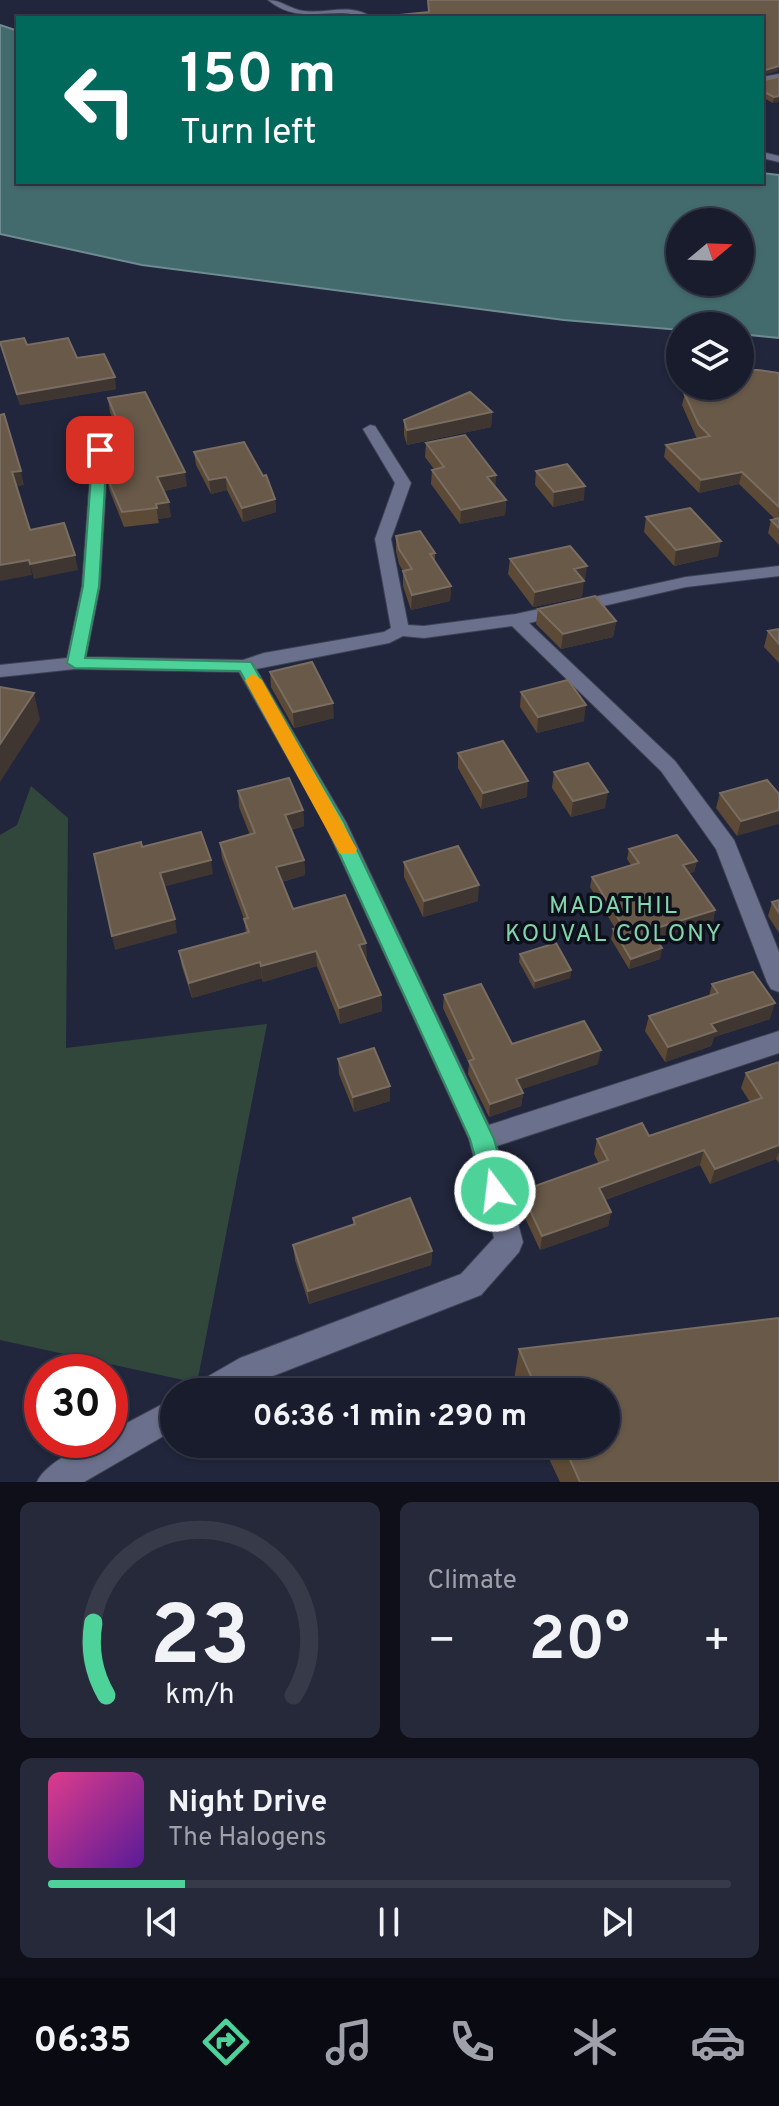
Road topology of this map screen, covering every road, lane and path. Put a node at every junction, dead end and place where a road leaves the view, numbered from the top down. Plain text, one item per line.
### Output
1 (272, 0) edge
2 (366, 16) edge
3 (370, 429) dead end
4 (100, 450) dead end
5 (779, 571) edge
6 (516, 620) junction
7 (400, 630) junction
8 (75, 663) junction
9 (245, 666) junction
10 (0, 671) edge
11 (779, 982) edge
12 (779, 1042) edge
13 (482, 1139) junction
14 (235, 1378) edge
15 (160, 1421) edge
16 (53, 1482) edge

1 - 2 street
3 - 7 street
4 - 8 street
5 - 6 street
6 - 7 street
6 - 11 street
7 - 9 street
8 - 9 street
8 - 10 street
9 - 13 street
12 - 13 street
13 - 14 street
15 - 16 street

